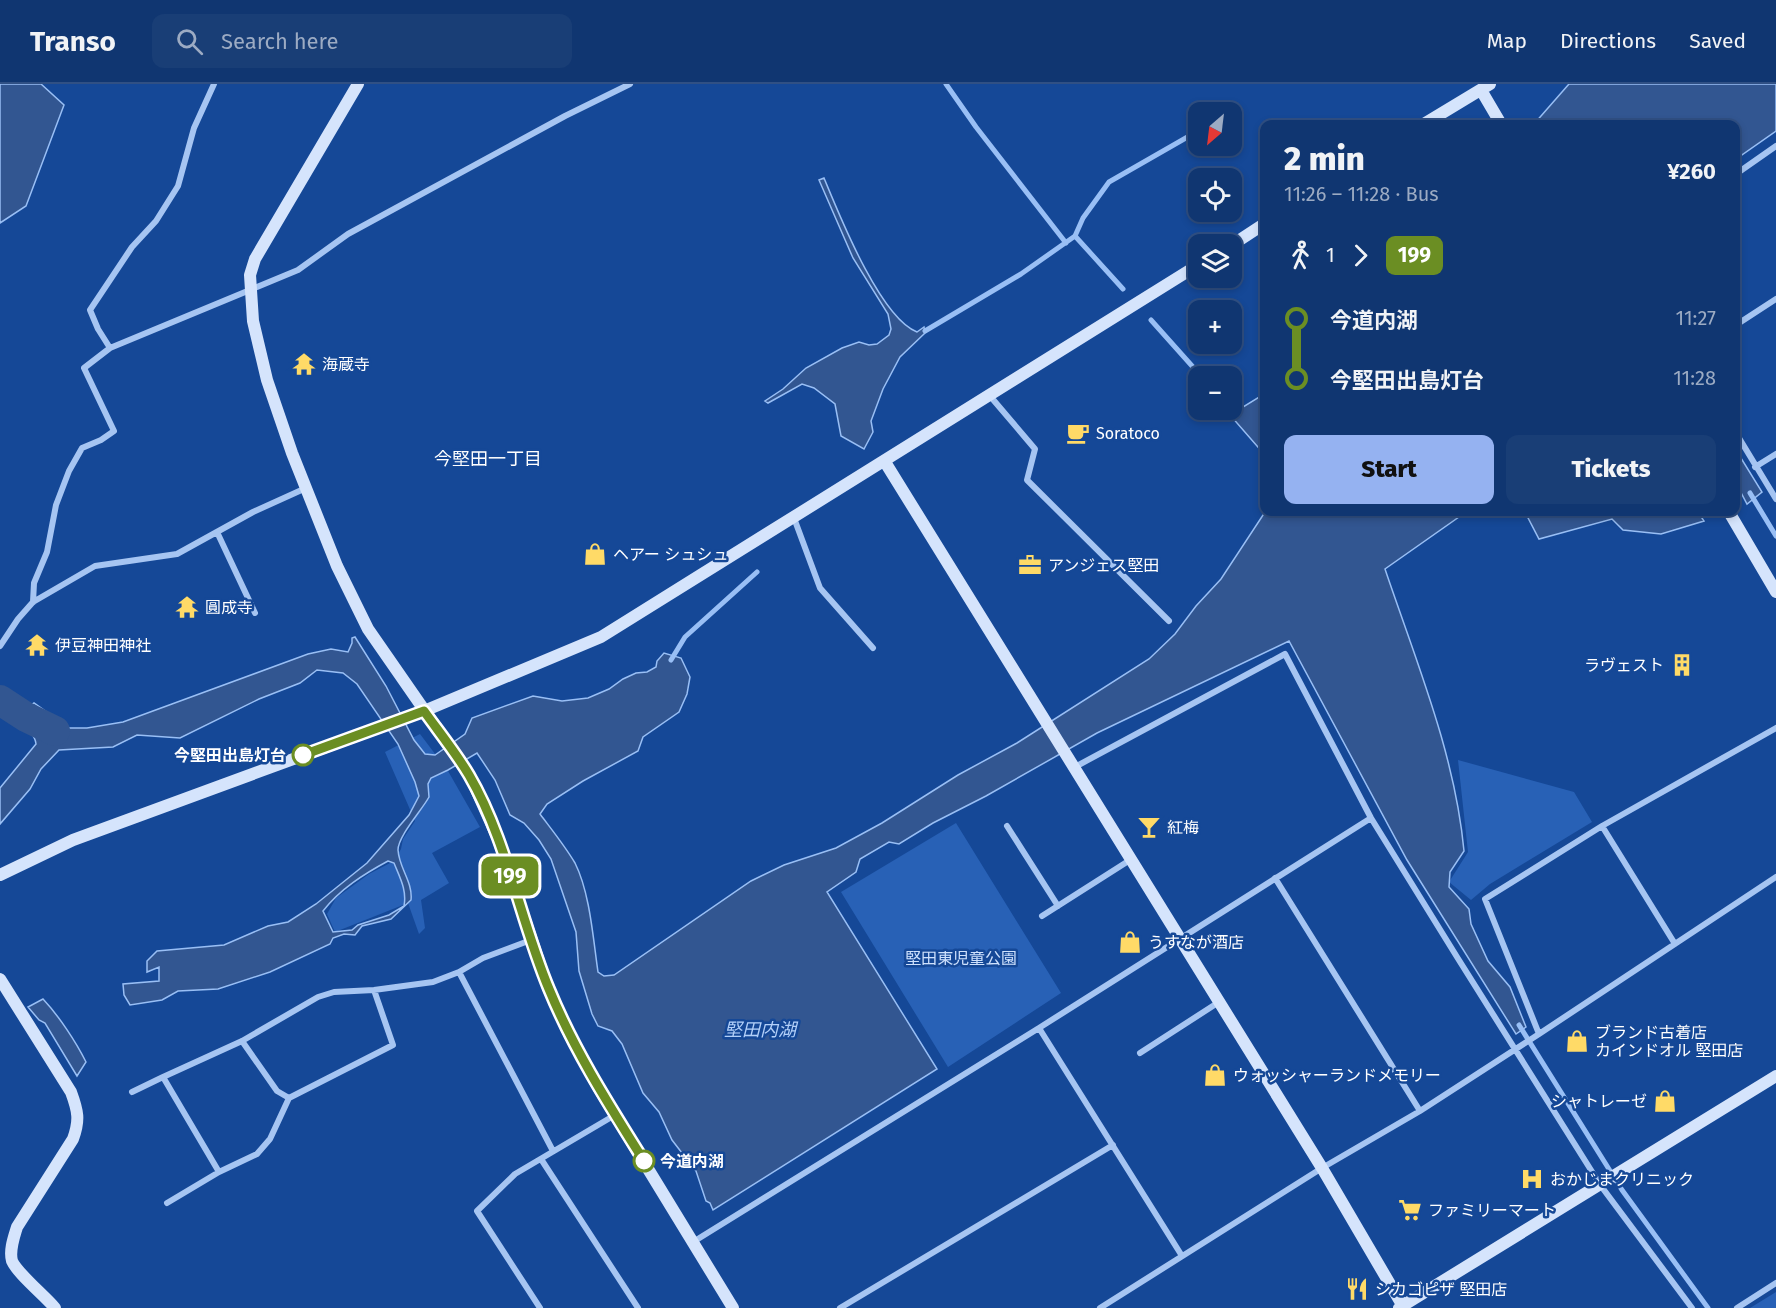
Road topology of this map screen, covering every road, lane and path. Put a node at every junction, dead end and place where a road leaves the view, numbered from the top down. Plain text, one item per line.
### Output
1 (214, 84) edge
2 (357, 84) edge
3 (630, 84) edge
4 (1485, 87) edge
5 (1431, 120) edge
6 (1499, 120) edge
7 (1776, 146) edge
8 (1740, 171) edge
9 (1260, 227) edge
10 (1242, 238) edge
11 (1188, 271) edge
12 (251, 289) junction
13 (1776, 299) edge
14 (1740, 322) edge
15 (110, 348) junction
16 (990, 396) junction
17 (1740, 440) edge
18 (1776, 454) edge
19 (885, 462) junction
20 (1755, 467) junction
21 (306, 488) junction
22 (1776, 499) edge
23 (1731, 516) edge
24 (794, 518) junction
25 (217, 532) junction
26 (1776, 592) edge
27 (33, 602) junction
28 (255, 613) dead end
29 (1169, 621) dead end
30 (0, 646) edge
31 (873, 648) dead end
32 (424, 711) junction
33 (1776, 728) edge
34 (1073, 768) junction
35 (1371, 818) junction
36 (1007, 826) dead end
37 (1602, 826) junction
38 (1130, 860) junction
39 (0, 875) edge
40 (1776, 877) edge
41 (1275, 879) junction
42 (1058, 906) junction
43 (1042, 916) dead end
44 (1180, 939) junction
45 (531, 940) junction
46 (1675, 944) junction
47 (459, 972) junction
48 (0, 979) edge
49 (374, 990) junction
50 (1219, 1002) junction
51 (1039, 1028) junction
52 (1539, 1034) junction
53 (243, 1041) junction
54 (1515, 1050) junction
55 (1140, 1053) dead end
56 (1776, 1076) edge
57 (163, 1077) junction
58 (132, 1092) dead end
59 (289, 1098) junction
60 (1420, 1111) junction
61 (615, 1115) junction
62 (1113, 1145) junction
63 (554, 1152) junction
64 (540, 1159) junction
65 (1322, 1168) junction
66 (219, 1172) junction
67 (1601, 1186) junction
68 (167, 1203) dead end
69 (693, 1242) junction
70 (1182, 1256) junction
71 (1776, 1283) edge
72 (1402, 1307) edge
73 (55, 1308) edge
74 (540, 1308) edge
75 (638, 1308) edge
76 (733, 1308) edge
77 (840, 1308) edge
78 (1100, 1308) edge
79 (1692, 1308) edge
80 (1737, 1308) edge

1 - 15 street
2 - 12 street
3 - 12 street
4 - 5 street
4 - 6 street
7 - 8 street
9 - 10 street
11 - 16 street
12 - 15 street
12 - 21 street
13 - 14 street
15 - 27 street
16 - 19 street
16 - 29 street
17 - 20 street
18 - 20 street
19 - 24 street
19 - 34 street
20 - 22 street
21 - 25 street
21 - 32 street
23 - 26 street
24 - 31 street
24 - 32 street
25 - 27 street
25 - 28 street
27 - 30 street
32 - 39 street
32 - 45 street
33 - 37 street
34 - 35 street
34 - 38 street
35 - 41 street
35 - 54 street
36 - 42 street
37 - 46 street
37 - 52 street
38 - 42 street
38 - 44 street
40 - 46 street
41 - 44 street
41 - 60 street
42 - 43 street
44 - 50 street
44 - 51 street
45 - 47 street
45 - 61 street
46 - 52 street
47 - 49 street
47 - 63 street
48 - 73 street
49 - 53 street
49 - 59 street
50 - 55 street
50 - 65 street
51 - 62 street
51 - 69 street
52 - 54 street
53 - 57 street
53 - 59 street
54 - 60 street
54 - 67 street
56 - 67 street
57 - 58 street
57 - 66 street
59 - 66 street
60 - 65 street
61 - 63 street
61 - 69 street
62 - 70 street
62 - 77 street
63 - 64 street
64 - 74 street
64 - 75 street
65 - 70 street
65 - 72 street
66 - 68 street
67 - 72 street
67 - 79 street
69 - 76 street
70 - 78 street
71 - 80 street

